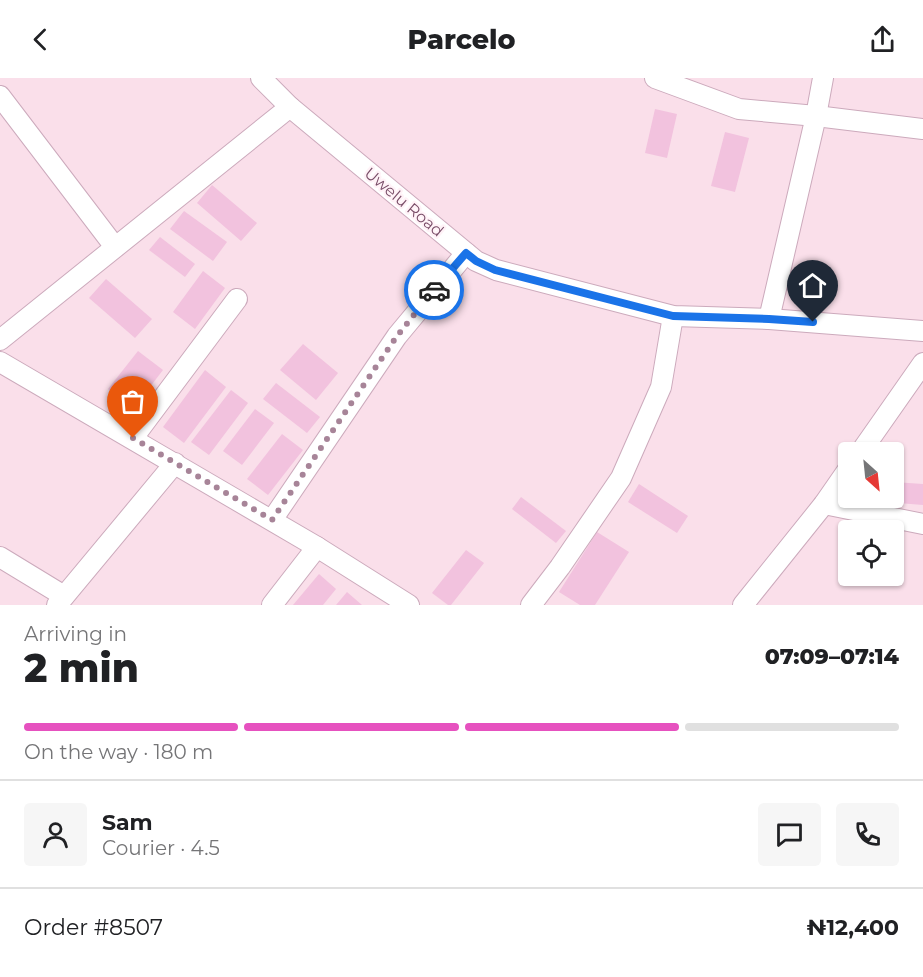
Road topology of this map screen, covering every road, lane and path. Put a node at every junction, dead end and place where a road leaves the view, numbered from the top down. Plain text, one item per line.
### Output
1 (261, 78) edge
2 (655, 78) edge
3 (823, 78) edge
4 (0, 96) edge
5 (290, 107) junction
6 (816, 116) junction
7 (923, 129) edge
8 (115, 248) junction
9 (466, 253) junction
10 (237, 299) dead end
11 (673, 316) junction
12 (769, 319) junction
13 (923, 331) edge
14 (0, 340) edge
15 (0, 362) edge
16 (923, 363) edge
17 (133, 438) junction
18 (868, 442) edge
19 (175, 462) junction
20 (838, 484) edge
21 (824, 504) junction
22 (272, 520) junction
23 (923, 524) edge
24 (318, 547) junction
25 (0, 557) edge
26 (60, 601) edge
27 (272, 605) edge
28 (409, 605) edge
29 (531, 605) edge
30 (743, 605) edge

1 - 5 street, Uwelu Road
2 - 6 street
3 - 6 street
4 - 8 street
5 - 8 street
5 - 9 street, Uwelu Road
6 - 7 street
6 - 12 street
8 - 14 street
9 - 11 street, Uwelu Road
9 - 22 street
10 - 17 street
11 - 12 street, Uwelu Road
11 - 29 street
12 - 13 street, Uwelu Road
15 - 17 street
16 - 18 street
17 - 19 street
19 - 22 street
19 - 26 street
20 - 21 street
21 - 23 street
21 - 30 street
22 - 24 street
24 - 27 street
24 - 28 street
25 - 26 street

